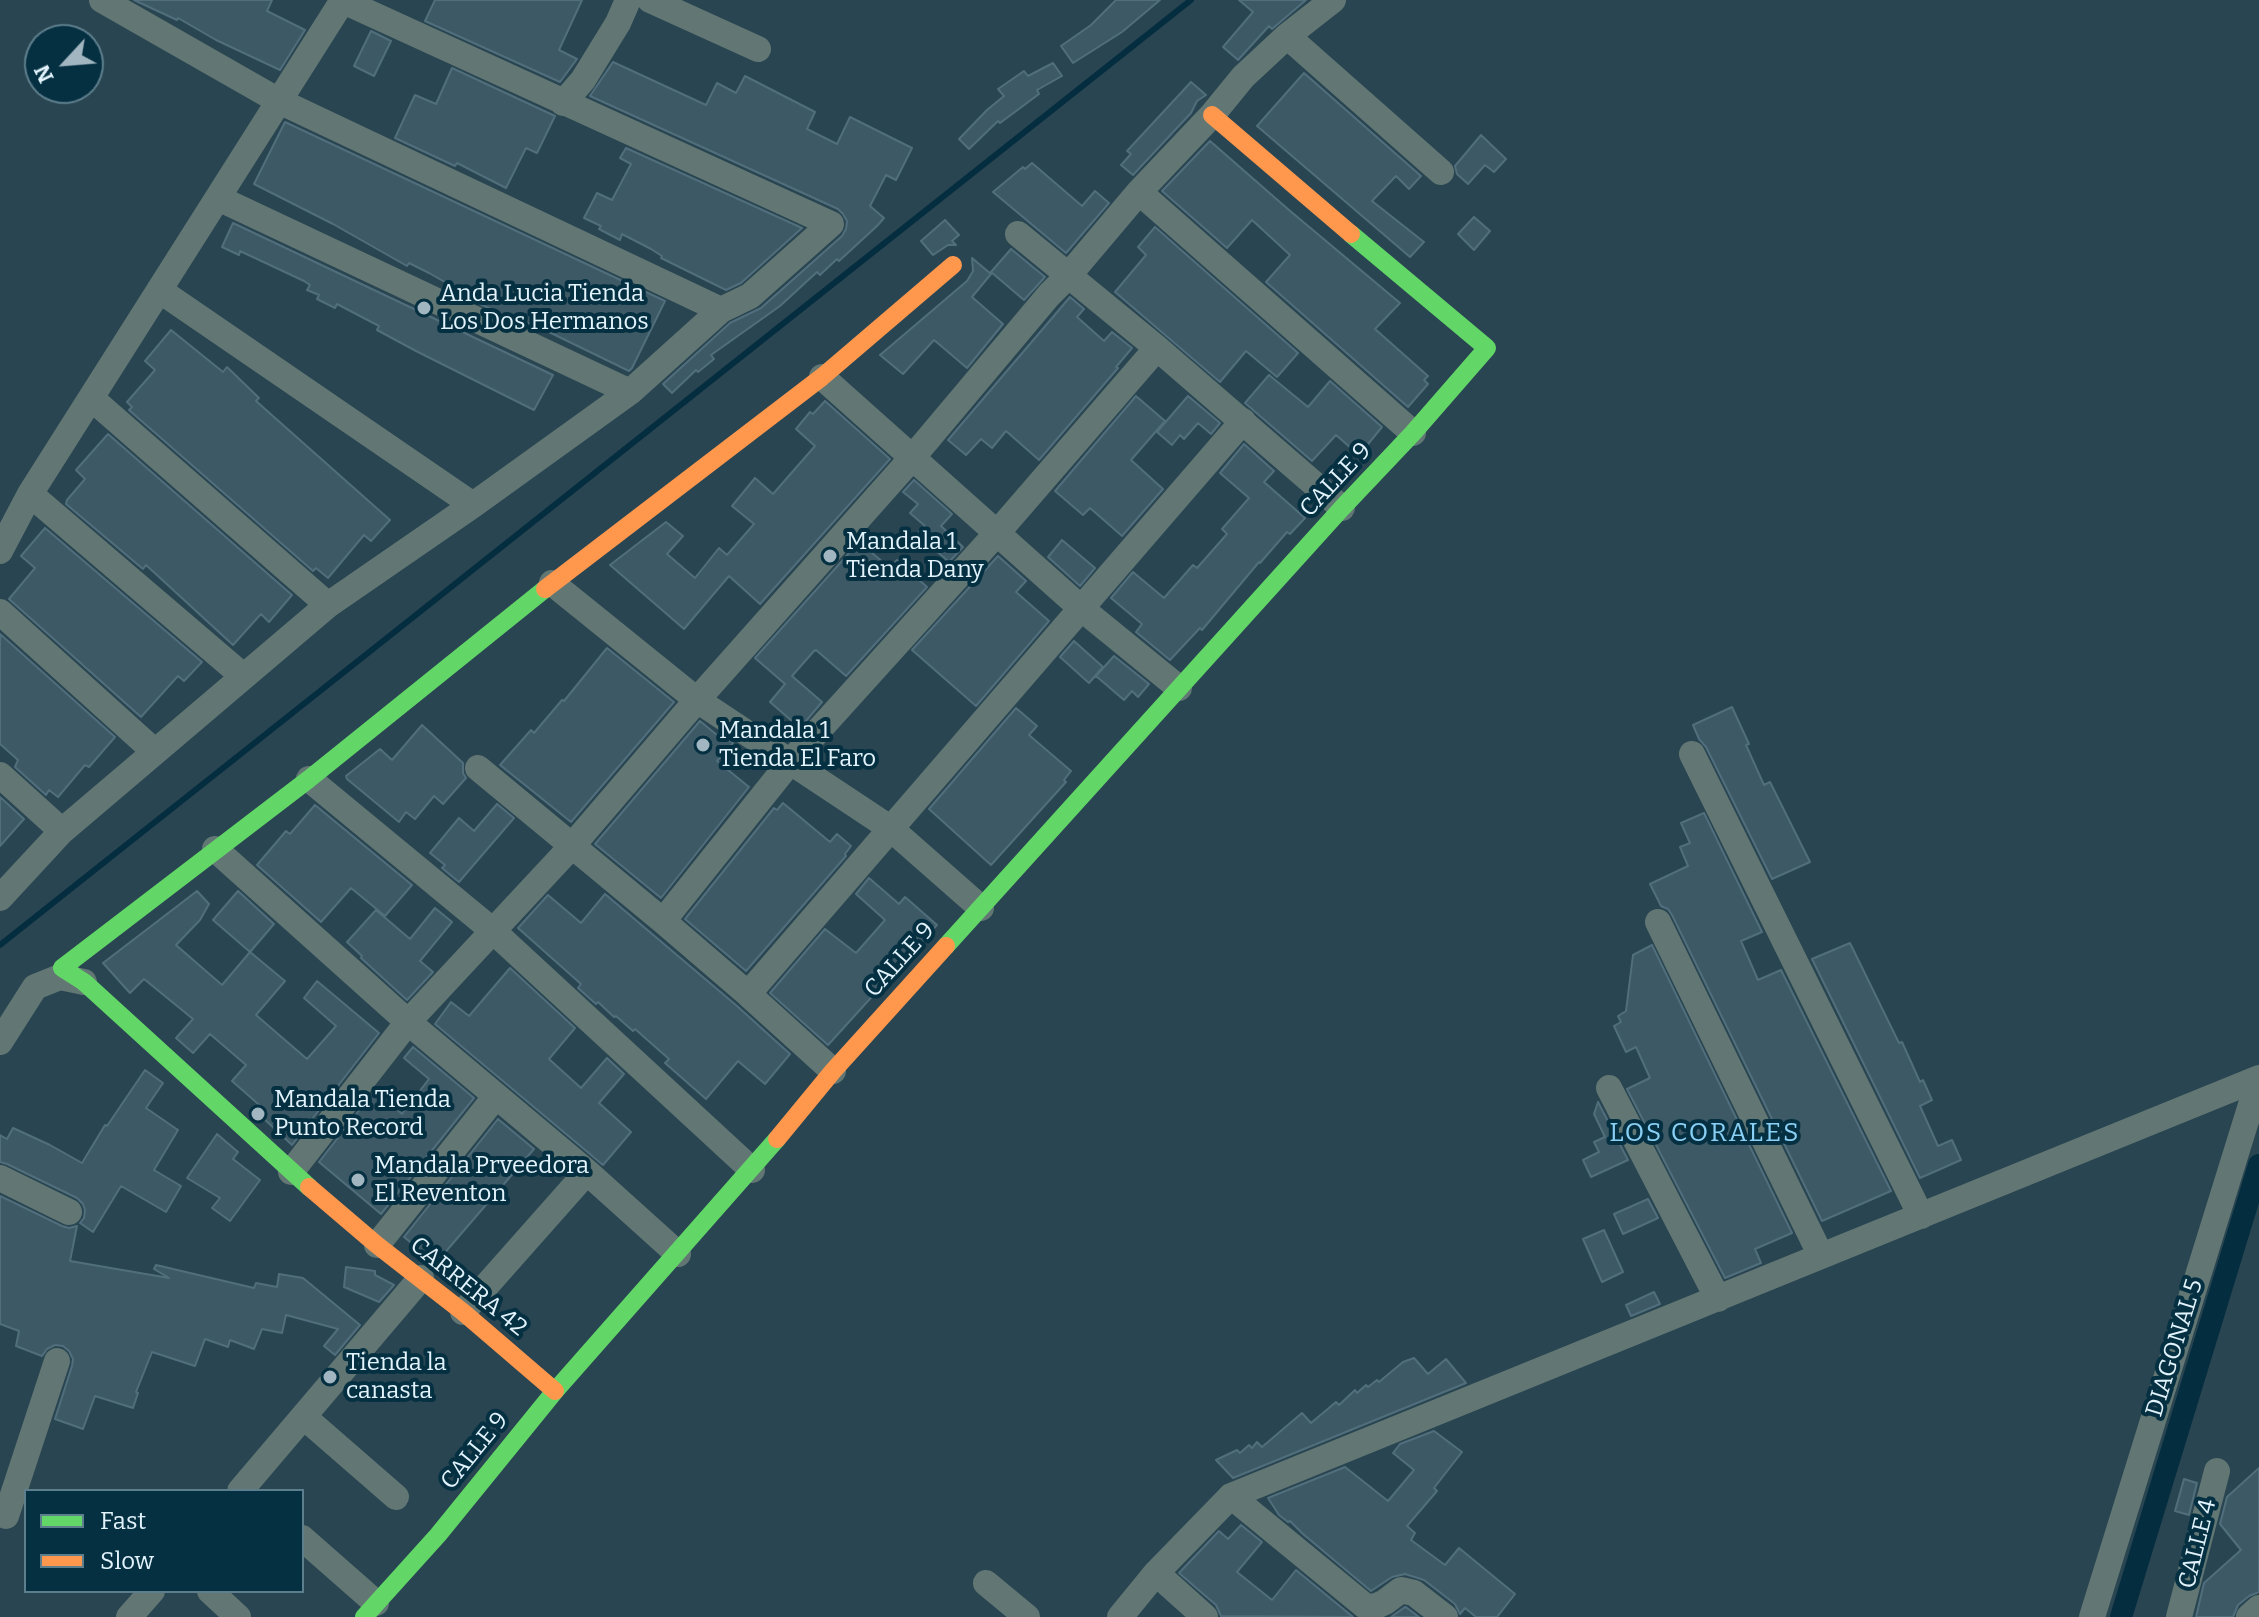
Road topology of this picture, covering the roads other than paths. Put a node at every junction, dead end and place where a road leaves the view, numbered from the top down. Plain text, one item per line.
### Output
1 (102, 0) edge
2 (342, 0) edge
3 (628, 0) edge
4 (650, 0) edge
5 (1333, 0) edge
6 (1287, 36) junction
7 (758, 49) dead end
8 (279, 101) junction
9 (563, 103) junction
10 (1212, 115) junction
11 (1441, 172) dead end
12 (1139, 192) junction
13 (218, 198) junction
14 (1018, 234) dead end
15 (953, 265) dead end
16 (1068, 276) junction
17 (159, 290) junction
18 (721, 310) junction
19 (1157, 348) junction
20 (822, 377) junction
21 (630, 392) junction
22 (91, 398) junction
23 (1243, 421) junction
24 (1413, 433) junction
25 (912, 458) junction
26 (30, 494) junction
27 (473, 505) junction
28 (1342, 508) junction
29 (997, 533) junction
30 (0, 551) edge
31 (552, 583) junction
32 (328, 605) junction
33 (1082, 609) junction
34 (0, 612) edge
35 (243, 676) junction
36 (1179, 688) junction
37 (697, 700) junction
38 (154, 751) junction
39 (1692, 754) dead end
40 (790, 762) junction
41 (478, 768) dead end
42 (0, 775) edge
43 (309, 779) junction
44 (890, 828) junction
45 (62, 831) junction
46 (572, 846) junction
47 (215, 849) junction
48 (0, 898) edge
49 (981, 908) junction
50 (663, 921) junction
51 (1658, 922) dead end
52 (492, 930) junction
53 (73, 975) junction
54 (748, 994) junction
55 (408, 1022) junction
56 (0, 1042) edge
57 (833, 1071) junction
58 (2259, 1078) edge
59 (1609, 1088) dead end
60 (496, 1096) junction
61 (752, 1170) junction
62 (291, 1172) junction
63 (587, 1172) junction
64 (0, 1178) edge
65 (69, 1212) dead end
66 (1921, 1216) junction
67 (377, 1245) junction
68 (678, 1254) junction
69 (1821, 1256) junction
70 (421, 1278) junction
71 (1718, 1299) junction
72 (463, 1312) junction
73 (57, 1361) dead end
74 (555, 1391) junction
75 (304, 1417) junction
76 (2217, 1471) dead end
77 (246, 1489) edge
78 (1231, 1496) junction
79 (396, 1497) dead end
80 (11, 1518) edge
81 (304, 1540) edge
82 (1156, 1573) junction
83 (986, 1583) dead end
84 (150, 1593) edge
85 (212, 1593) edge
86 (2259, 1608) edge
87 (370, 1610) edge
88 (129, 1617) edge
89 (238, 1617) edge
90 (1027, 1617) edge
91 (1120, 1617) edge
92 (1205, 1617) edge
93 (1445, 1617) edge
94 (2092, 1617) edge
95 (2179, 1617) edge
96 (2249, 1617) edge

1 - 8 street
2 - 8 street
2 - 9 street
3 - 9 street
4 - 7 street
5 - 6 street
6 - 10 street
6 - 11 street
8 - 13 street
8 - 18 street
9 - 18 street
10 - 12 street
10 - 24 street, CALLE 9
12 - 16 street
12 - 24 street
13 - 17 street
13 - 21 street
14 - 16 street
15 - 20 street
16 - 19 street
16 - 25 street
17 - 22 street
17 - 27 street
18 - 21 street
19 - 23 street
19 - 29 street
20 - 25 street
20 - 31 street
21 - 27 street
22 - 26 street
22 - 32 street
23 - 28 street
23 - 33 street
24 - 28 street, CALLE 9
25 - 29 street
25 - 37 street
26 - 30 street
26 - 35 street
27 - 32 street
28 - 36 street, CALLE 9
29 - 33 street
29 - 40 street
31 - 37 street
31 - 43 street
32 - 35 street
33 - 36 street
33 - 44 street
34 - 38 street
35 - 38 street
36 - 49 street, CALLE 9
37 - 40 street
37 - 46 street
38 - 45 street
39 - 66 street
40 - 44 street
40 - 50 street
41 - 46 street
42 - 45 street
43 - 47 street
43 - 52 street
44 - 49 street
44 - 54 street
45 - 48 street
46 - 50 street
46 - 52 street
47 - 53 street
47 - 55 street
49 - 57 street, CALLE 9
50 - 54 street
51 - 69 street
52 - 55 street
52 - 61 street
53 - 56 street
53 - 62 street, CARRERA 42
54 - 57 street
55 - 60 street
55 - 62 street
57 - 61 street, CALLE 9
58 - 66 street
58 - 94 street, DIAGONAL 5
59 - 71 street
60 - 63 street
60 - 67 street
61 - 68 street, CALLE 9
62 - 67 street, CARRERA 42
63 - 68 street
63 - 72 street
64 - 65 street
66 - 69 street
67 - 70 street, CARRERA 42
68 - 74 street, CALLE 9
69 - 71 street
70 - 72 street, CARRERA 42
70 - 75 street
71 - 78 street
72 - 74 street, CARRERA 42
73 - 80 street
74 - 87 street, CALLE 9
75 - 77 street
75 - 79 street
76 - 95 street, CALLE 4
78 - 82 street
78 - 93 street
81 - 87 street
82 - 91 street
82 - 92 street
83 - 90 street
84 - 88 street
85 - 89 street
86 - 96 street

